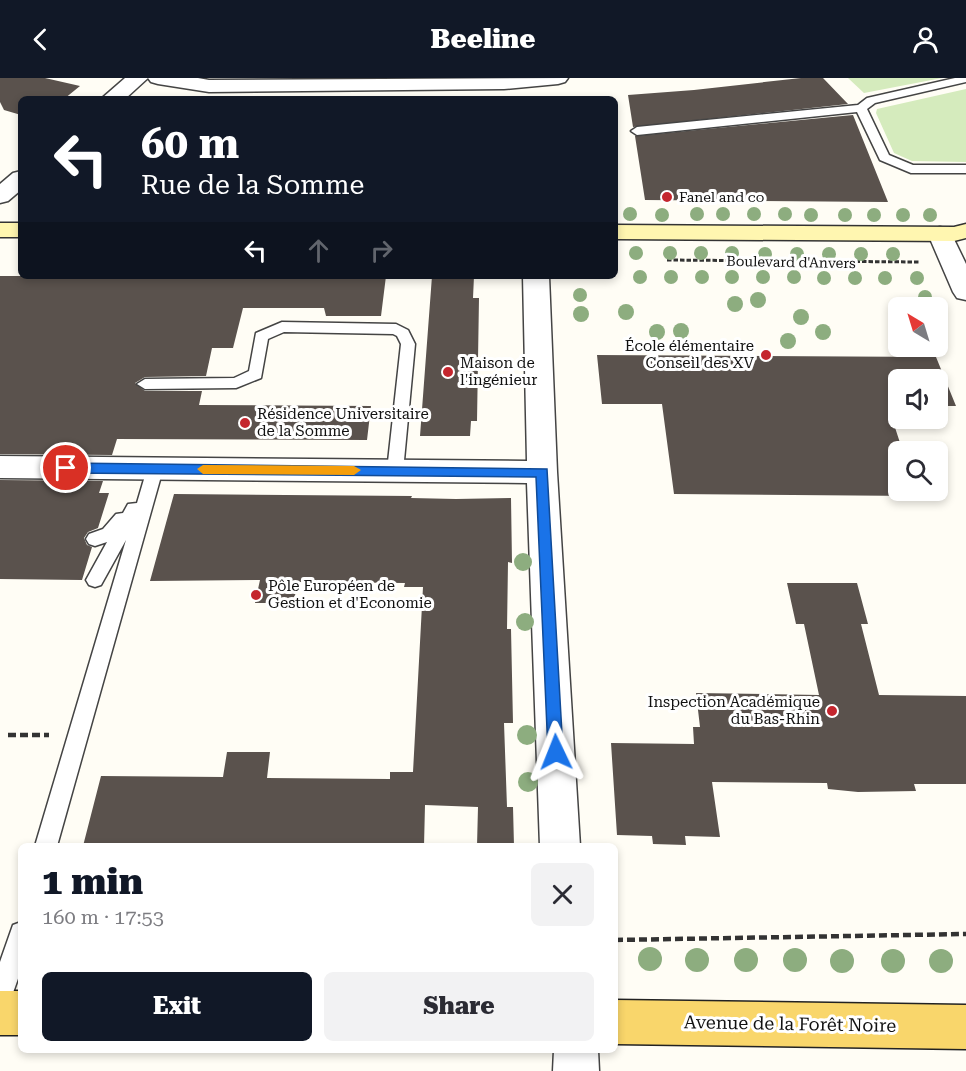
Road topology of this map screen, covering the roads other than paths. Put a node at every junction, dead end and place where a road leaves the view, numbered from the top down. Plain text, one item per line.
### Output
1 (138, 78) edge
2 (158, 78) edge
3 (558, 78) edge
4 (966, 79) edge
5 (526, 90) edge
6 (116, 96) edge
7 (861, 108) junction
8 (637, 131) dead end
9 (966, 169) edge
10 (18, 181) edge
11 (0, 196) edge
12 (0, 230) edge
13 (18, 230) edge
14 (618, 232) edge
15 (956, 234) edge
16 (536, 279) edge
17 (966, 292) edge
18 (145, 384) dead end
19 (0, 468) edge
20 (395, 471) junction
21 (543, 472) junction
22 (145, 490) junction
23 (95, 539) dead end
24 (95, 580) dead end
25 (47, 843) edge
26 (560, 843) edge
27 (18, 942) edge
28 (0, 999) edge
29 (0, 1013) edge
30 (18, 1013) edge
31 (618, 1022) edge
32 (966, 1027) edge
33 (576, 1053) edge
34 (576, 1071) edge

1 - 6 street
2 - 5 street
3 - 5 street
4 - 7 lane
7 - 8 lane
7 - 9 lane
10 - 11 street
12 - 13 main road
14 - 15 main road, Boulevard d'Anvers
15 - 17 street
16 - 21 street
18 - 20 lane
19 - 22 street
20 - 21 street
20 - 22 street
21 - 26 street
22 - 23 lane
22 - 24 lane
22 - 25 lane
27 - 28 lane
29 - 30 main road
31 - 32 main road, Avenue de la Forêt Noire
33 - 34 street

